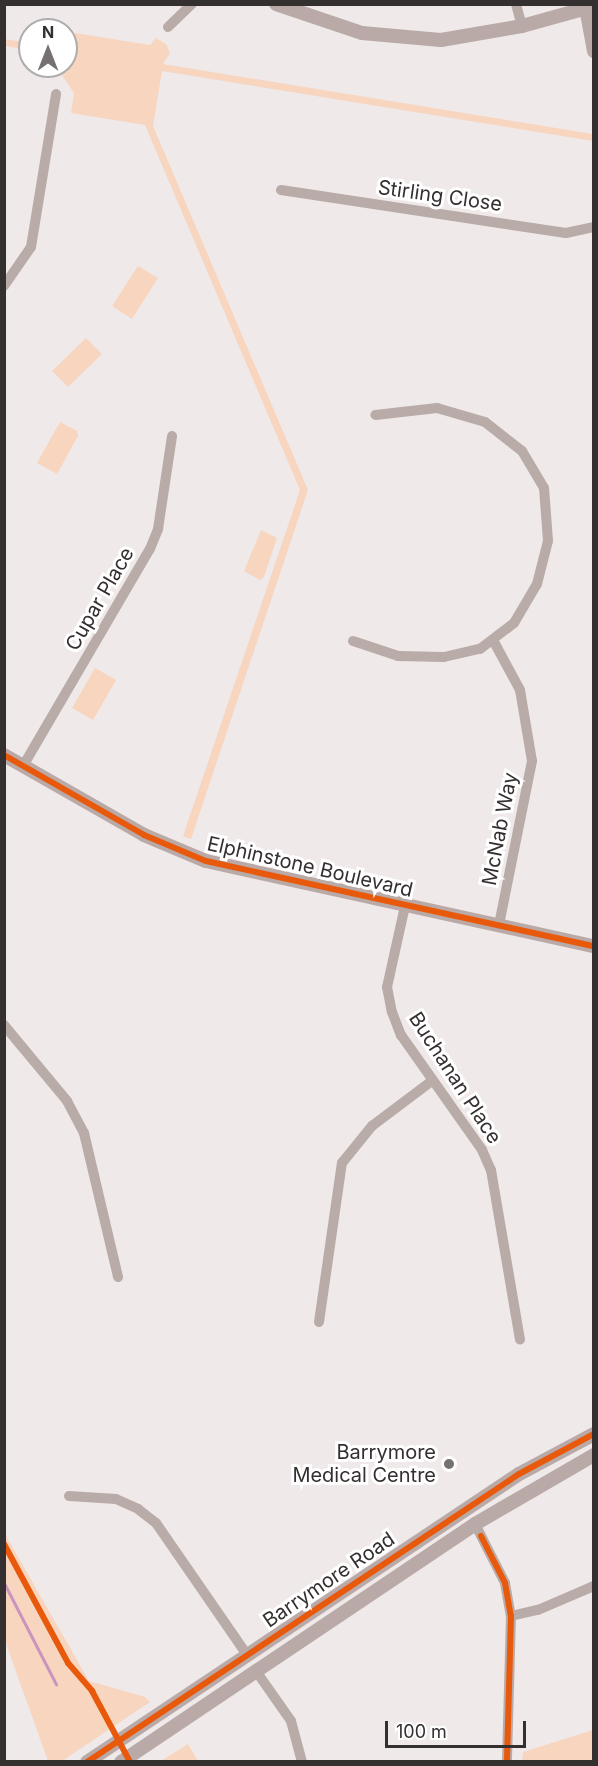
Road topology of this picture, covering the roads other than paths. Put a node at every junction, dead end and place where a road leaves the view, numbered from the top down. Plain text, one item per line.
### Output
1 (192, 4) edge
2 (276, 4) edge
3 (516, 4) edge
4 (585, 8) edge
5 (522, 26) junction
6 (168, 27) dead end
7 (592, 47) edge
8 (56, 94) dead end
9 (281, 190) dead end
10 (594, 227) edge
11 (4, 286) edge
12 (375, 415) dead end
13 (172, 436) dead end
14 (493, 640) junction
15 (353, 641) dead end
16 (4, 755) edge
17 (23, 766) junction
18 (405, 906) junction
19 (499, 925) junction
20 (594, 946) edge
21 (4, 1025) edge
22 (433, 1080) junction
23 (118, 1277) dead end
24 (319, 1322) dead end
25 (520, 1340) dead end
26 (594, 1434) edge
27 (594, 1455) edge
28 (69, 1496) dead end
29 (466, 1509) junction
30 (475, 1524) junction
31 (594, 1586) edge
32 (511, 1616) junction
33 (247, 1655) junction
34 (256, 1671) junction
35 (87, 1761) edge
36 (121, 1761) edge
37 (302, 1761) edge
38 (507, 1761) edge

1 - 6 street
2 - 5 street
3 - 5 street
4 - 5 street
4 - 7 street
8 - 11 street
9 - 10 street, Stirling Close
12 - 14 street
13 - 17 street, Cupar Place
14 - 15 street
14 - 19 street, McNab Way
16 - 17 street, Elphinstone Boulevard
17 - 18 street, Elphinstone Boulevard
18 - 19 street, Elphinstone Boulevard
18 - 22 street, Buchanan Place
19 - 20 street, Elphinstone Boulevard
21 - 23 street
22 - 24 street
22 - 25 street, Buchanan Place
26 - 29 street, Barrymore Road
27 - 30 street, Barrymore Road
28 - 33 street
29 - 30 street
29 - 33 street, Barrymore Road
30 - 32 street
30 - 34 street, Barrymore Road
31 - 32 street
32 - 38 street
33 - 34 street
33 - 35 street, Barrymore Road
34 - 36 street, Barrymore Road
34 - 37 street

